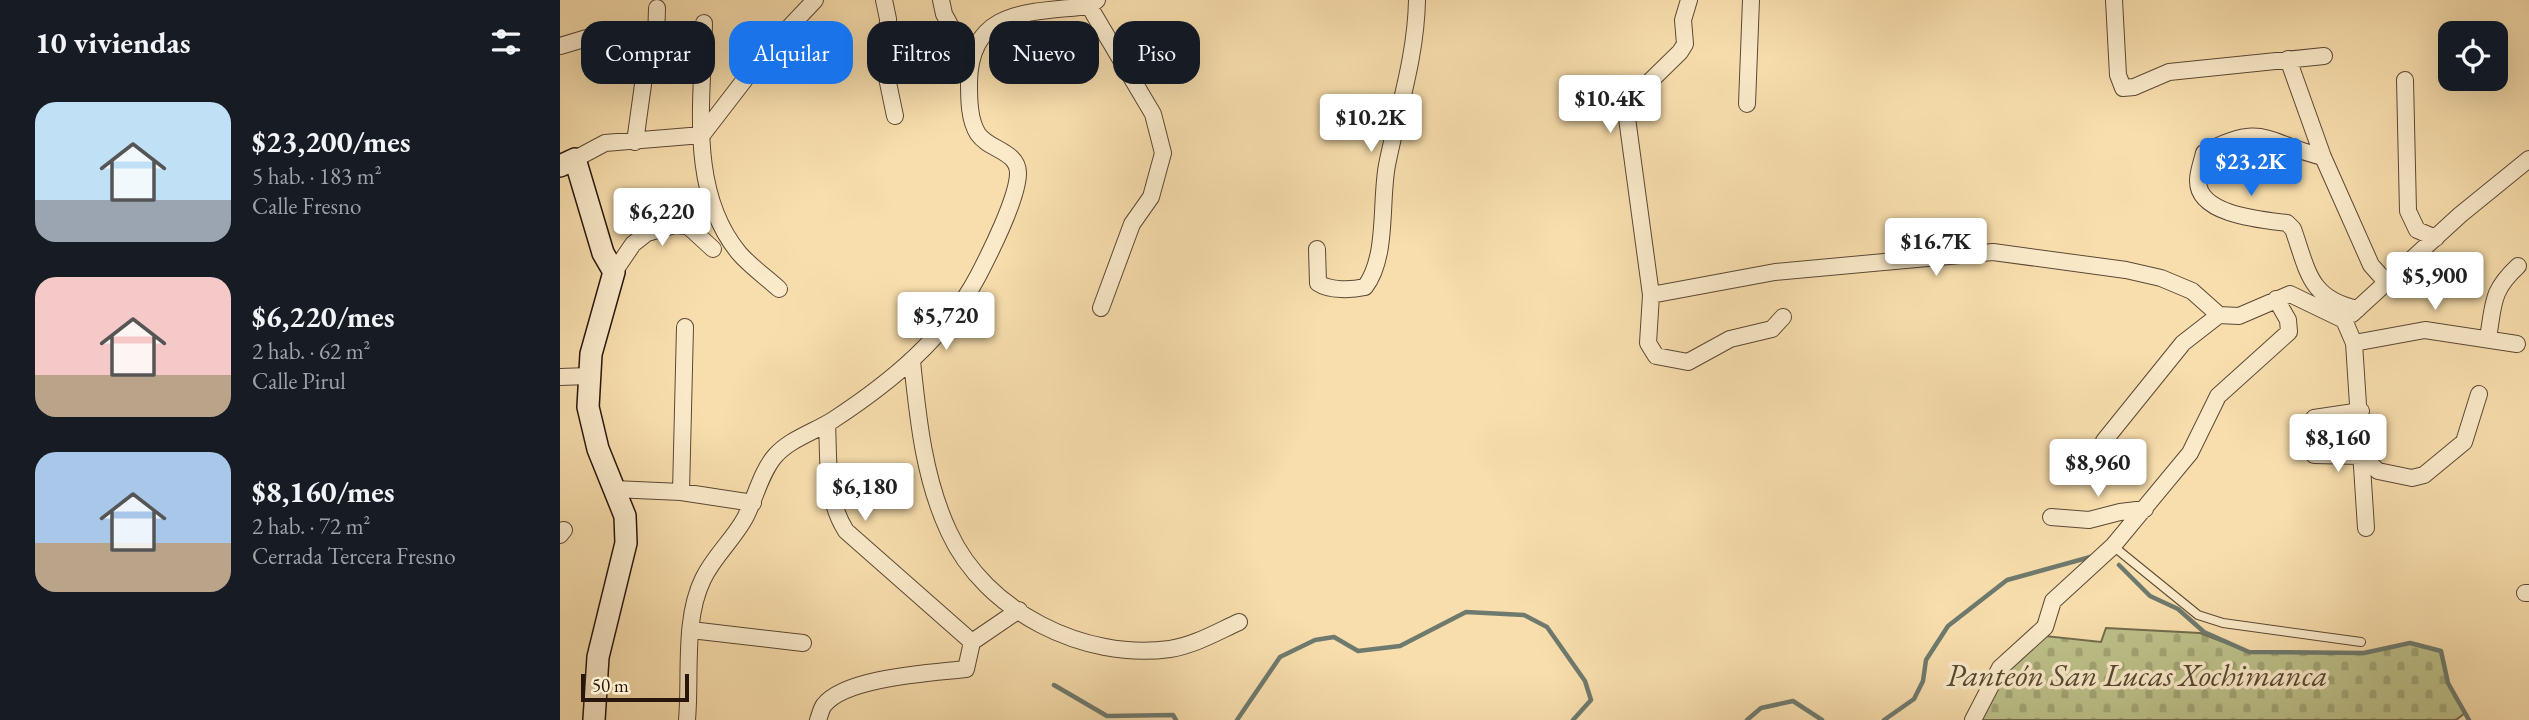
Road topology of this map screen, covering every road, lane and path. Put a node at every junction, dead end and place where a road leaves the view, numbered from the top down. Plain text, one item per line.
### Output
1 (815, 0) edge
2 (884, 0) edge
3 (941, 0) edge
4 (1417, 0) edge
5 (1689, 0) edge
6 (1751, 0) edge
7 (2114, 0) edge
8 (1093, 3) edge
9 (657, 8) dead end
10 (948, 21) edge
11 (581, 40) edge
12 (560, 46) edge
13 (975, 49) edge
14 (2324, 55) dead end
15 (2288, 59) junction
16 (2405, 80) dead end
17 (703, 84) edge
18 (969, 84) edge
19 (1747, 104) dead end
20 (895, 116) dead end
21 (702, 135) junction
22 (635, 142) junction
23 (2323, 157) junction
24 (2529, 159) edge
25 (567, 162) edge
26 (2436, 238) junction
27 (1317, 249) dead end
28 (713, 250) dead end
29 (2518, 266) dead end
30 (614, 272) junction
31 (2386, 283) junction
32 (779, 289) dead end
33 (1651, 295) junction
34 (2276, 299) junction
35 (1101, 308) dead end
36 (2358, 309) junction
37 (2219, 316) junction
38 (1783, 317) dead end
39 (2344, 320) junction
40 (685, 327) dead end
41 (2488, 338) junction
42 (2354, 343) junction
43 (2517, 344) dead end
44 (912, 361) junction
45 (589, 376) junction
46 (560, 377) edge
47 (2479, 394) dead end
48 (2361, 411) junction
49 (2314, 418) dead end
50 (827, 424) junction
51 (2104, 441) dead end
52 (2314, 456) dead end
53 (2362, 456) junction
54 (614, 489) junction
55 (681, 492) junction
56 (752, 503) junction
57 (2145, 509) junction
58 (2051, 517) dead end
59 (2366, 528) dead end
60 (2113, 546) junction
61 (1019, 610) junction
62 (1240, 622) dead end
63 (691, 630) junction
64 (972, 642) junction
65 (2361, 642) dead end
66 (803, 643) dead end
67 (594, 720) edge
68 (687, 720) edge
69 (818, 720) edge
70 (1973, 720) edge

1 - 21 street
2 - 20 street
3 - 10 street
4 - 27 street
5 - 33 street
6 - 19 street
7 - 15 street
8 - 13 street
8 - 35 street
9 - 22 street
11 - 12 street
14 - 15 street
15 - 23 street
16 - 26 street
17 - 21 street
18 - 44 street
21 - 22 street
21 - 32 street
22 - 25 street
23 - 31 street
23 - 36 street
24 - 26 street
25 - 30 street
26 - 31 street
28 - 30 street
29 - 41 street
30 - 45 street
31 - 36 street
33 - 37 street
33 - 38 street
34 - 37 street
34 - 39 street
34 - 57 street
36 - 39 street
37 - 51 street
39 - 42 street
40 - 55 street
41 - 42 street
41 - 43 street
42 - 48 street
44 - 50 street
44 - 61 street
45 - 46 street
45 - 54 street
47 - 53 street
48 - 49 street
48 - 53 street
50 - 56 street
50 - 64 street
52 - 53 street
53 - 59 street
54 - 55 street
54 - 67 street
55 - 56 street
56 - 63 street
57 - 58 street
57 - 60 street
60 - 65 lane
60 - 70 street
61 - 62 street
61 - 64 street
63 - 66 street
63 - 68 street
64 - 69 street

